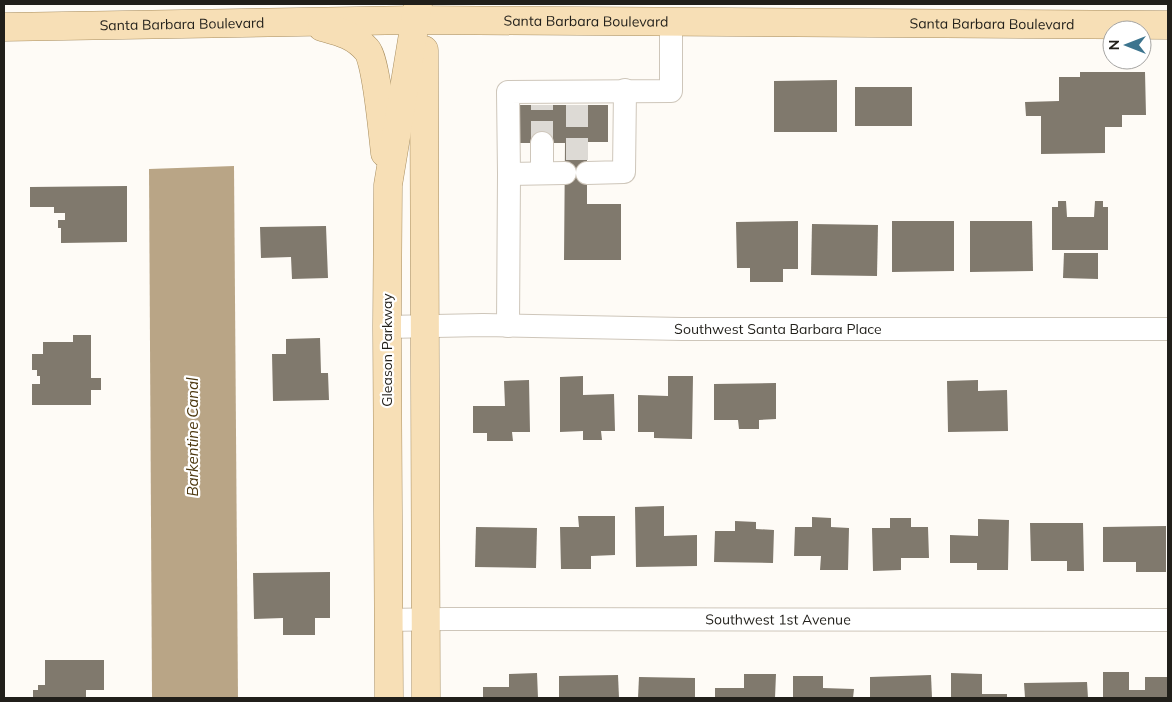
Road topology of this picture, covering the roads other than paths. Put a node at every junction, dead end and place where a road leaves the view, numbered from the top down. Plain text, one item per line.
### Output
1 (420, 12) edge
2 (889, 14) edge
3 (302, 22) junction
4 (671, 22) junction
5 (1168, 25) edge
6 (4, 27) edge
7 (625, 90) junction
8 (542, 143) tunnel mouth
9 (542, 173) junction
10 (565, 173) dead end
11 (587, 173) dead end
12 (509, 174) junction
13 (388, 185) junction
14 (508, 326) junction
15 (387, 327) junction
16 (425, 327) junction
17 (1168, 329) edge
18 (426, 619) junction
19 (388, 620) junction
20 (1168, 620) edge
21 (388, 698) edge
22 (426, 698) edge

1 - 3 main road, Santa Barbara Boulevard
1 - 4 main road, Santa Barbara Boulevard
1 - 13 main road, Gleason Parkway
1 - 16 main road
2 - 4 main road, Santa Barbara Boulevard
2 - 5 main road, Santa Barbara Boulevard
3 - 6 main road, Santa Barbara Boulevard
3 - 13 main road
4 - 7 street
7 - 11 street
7 - 12 street
8 - 9 street
9 - 10 street
9 - 12 street
12 - 14 street
13 - 15 main road, Gleason Parkway
14 - 16 street, Southwest Santa Barbara Place
14 - 17 street, Southwest Santa Barbara Place
15 - 16 street, Southwest Santa Barbara Place
15 - 19 main road, Gleason Parkway
16 - 18 main road
18 - 19 street, Southwest 1st Avenue
18 - 20 street, Southwest 1st Avenue
18 - 22 main road
19 - 21 main road, Gleason Parkway

